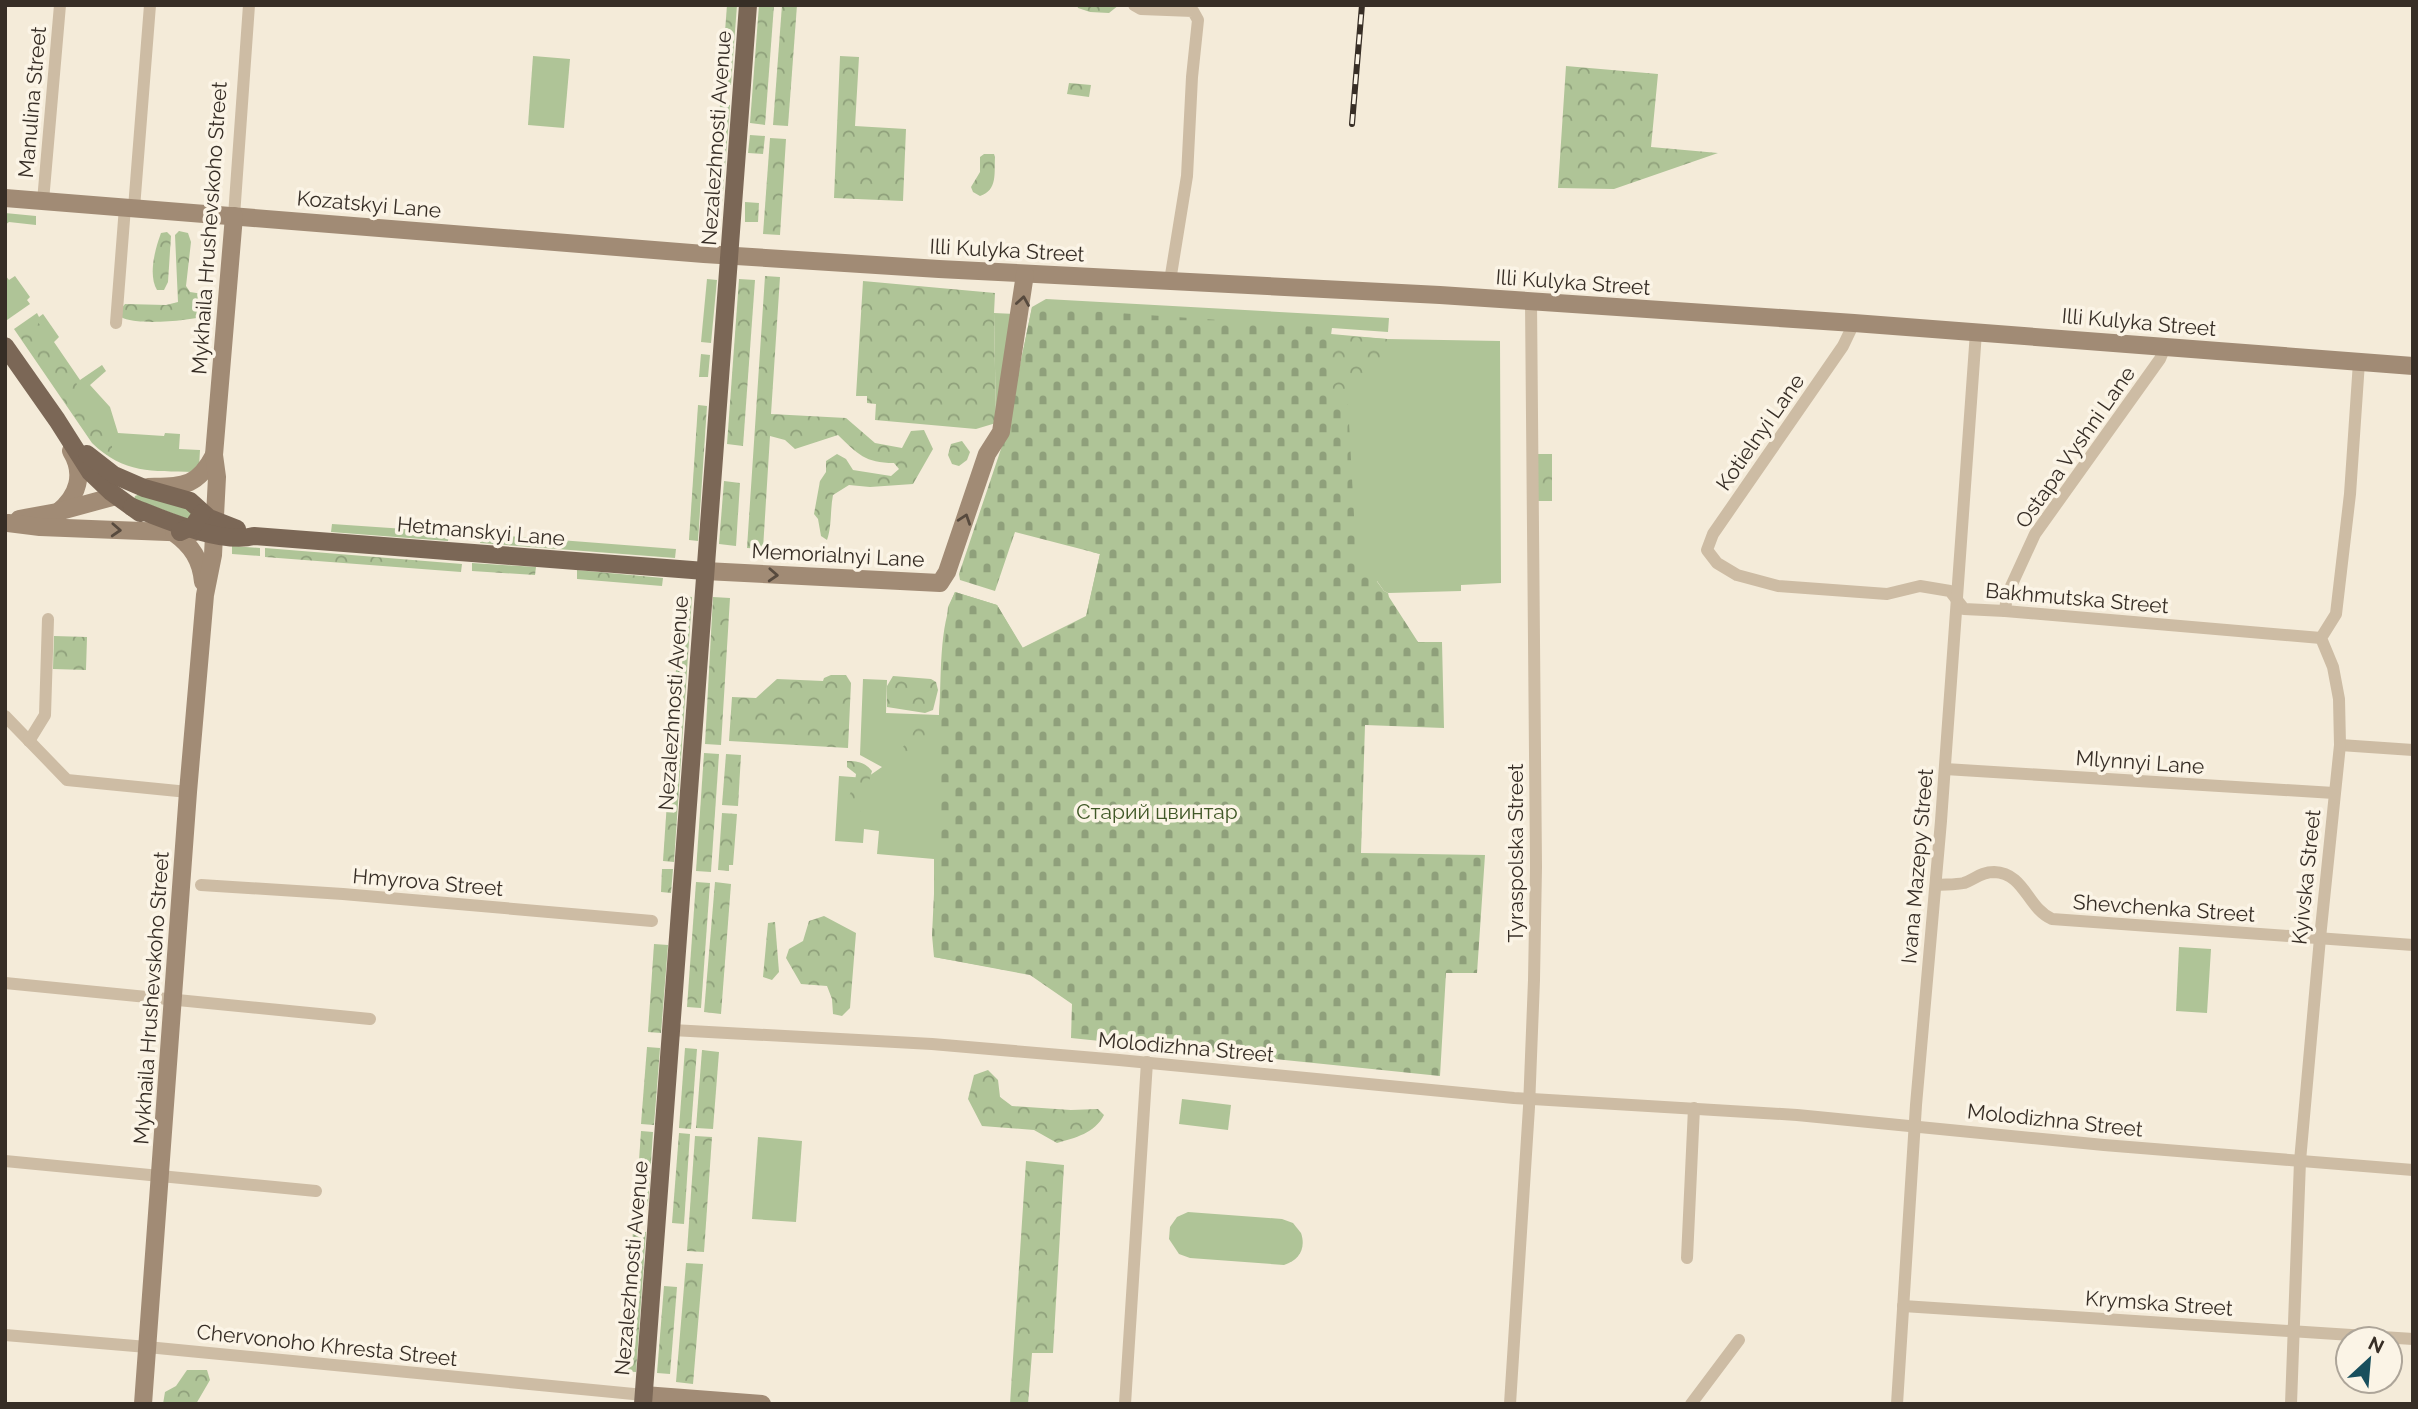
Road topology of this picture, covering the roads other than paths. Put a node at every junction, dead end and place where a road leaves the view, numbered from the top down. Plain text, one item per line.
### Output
1 (60, 5) edge
2 (150, 5) edge
3 (249, 5) edge
4 (748, 5) edge
5 (1134, 5) edge
6 (5, 198) edge
7 (43, 201) junction
8 (130, 208) junction
9 (234, 216) junction
10 (730, 256) junction
11 (1025, 274) junction
12 (1170, 281) junction
13 (1531, 302) junction
14 (116, 323) dead end
15 (1854, 323) junction
16 (1976, 332) junction
17 (5, 346) edge
18 (2165, 347) junction
19 (2359, 362) junction
20 (2413, 366) edge
21 (57, 420) junction
22 (214, 455) junction
23 (131, 495) junction
24 (57, 520) junction
25 (7, 523) edge
26 (211, 526) junction
27 (1717, 563) joint
28 (208, 566) junction
29 (705, 571) junction
30 (1957, 598) junction
31 (2005, 611) junction
32 (48, 619) dead end
33 (2321, 638) junction
34 (5, 717) edge
35 (29, 741) junction
36 (2340, 744) junction
37 (2413, 750) edge
38 (1945, 769) junction
39 (188, 792) junction
40 (2334, 793) junction
41 (1936, 885) junction
42 (201, 886) dead end
43 (652, 920) dead end
44 (2320, 938) junction
45 (2413, 945) edge
46 (5, 984) edge
47 (173, 1000) junction
48 (370, 1019) dead end
49 (673, 1030) junction
50 (1147, 1062) junction
51 (1530, 1098) junction
52 (1695, 1108) junction
53 (1914, 1125) junction
54 (5, 1161) edge
55 (2300, 1161) junction
56 (2413, 1170) edge
57 (160, 1177) junction
58 (316, 1191) dead end
59 (1687, 1258) dead end
60 (1903, 1307) junction
61 (2295, 1331) junction
62 (5, 1335) edge
63 (2413, 1339) edge
64 (1739, 1340) dead end
65 (147, 1346) junction
66 (644, 1399) edge
67 (143, 1404) edge
68 (762, 1404) edge
69 (1125, 1404) edge
70 (1510, 1404) edge
71 (1691, 1404) edge
72 (1897, 1404) edge
73 (2291, 1404) edge

1 - 7 street, Manulina Street
2 - 8 street
3 - 9 street, Mykhaila Hrushevskoho Street
4 - 10 main road, Nezalezhnosti Avenue
5 - 12 street
6 - 7 street, Kozatskyi Lane
7 - 8 street, Kozatskyi Lane
8 - 9 street, Kozatskyi Lane
8 - 14 street
9 - 10 street, Kozatskyi Lane
9 - 22 street, Mykhaila Hrushevskoho Street
10 - 11 street, Illi Kulyka Street
10 - 29 main road, Nezalezhnosti Avenue
11 - 12 street, Illi Kulyka Street
29 -> 11 street, Memorialnyi Lane
12 - 13 street, Illi Kulyka Street
13 - 15 street, Illi Kulyka Street
13 - 51 street, Tyraspolska Street
15 - 16 street, Illi Kulyka Street
15 - 27 street, Kotielnyi Lane
16 - 18 street, Illi Kulyka Street
16 - 30 street, Ivana Mazepy Street
17 - 21 main road
18 - 19 street, Illi Kulyka Street
18 - 31 street, Ostapa Vyshni Lane
19 - 20 street, Illi Kulyka Street
19 - 33 street
21 - 23 main road
21 - 23 main road
21 - 24 street
22 - 23 street
22 - 26 street, Mykhaila Hrushevskoho Street
23 - 24 street
23 - 26 main road
23 - 26 main road
24 - 25 street
24 -> 26 street
26 - 28 street, Mykhaila Hrushevskoho Street
26 - 28 street
26 - 28 street
26 - 29 main road, Hetmanskyi Lane
27 - 30 street, Bakhmutska Street
28 - 39 street, Mykhaila Hrushevskoho Street
29 - 49 main road, Nezalezhnosti Avenue
30 - 31 street, Bakhmutska Street
30 - 38 street, Ivana Mazepy Street
31 - 33 street, Bakhmutska Street
32 - 35 street
33 - 36 street, Kyivska Street
34 - 35 street
35 - 39 street
36 - 37 street
36 - 40 street, Kyivska Street
38 - 40 street, Mlynnyi Lane
38 - 41 street, Ivana Mazepy Street
39 - 47 street, Mykhaila Hrushevskoho Street
40 - 44 street, Kyivska Street
41 - 44 street, Shevchenka Street
41 - 53 street, Ivana Mazepy Street
42 - 43 street, Hmyrova Street
44 - 45 street, Shevchenka Street
44 - 55 street, Kyivska Street
46 - 47 street
47 - 48 street
47 - 57 street, Mykhaila Hrushevskoho Street
49 - 50 street, Molodizhna Street
49 - 66 main road, Nezalezhnosti Avenue
50 - 51 street, Molodizhna Street
50 - 69 street
51 - 52 street, Molodizhna Street
51 - 70 street, Tyraspolska Street
52 - 53 street, Molodizhna Street
52 - 59 street
53 - 55 street, Molodizhna Street
53 - 60 street, Ivana Mazepy Street
54 - 57 street
55 - 56 street, Molodizhna Street
55 - 61 street, Kyivska Street
57 - 58 street
57 - 65 street, Mykhaila Hrushevskoho Street
60 - 61 street, Krymska Street
60 - 72 street, Ivana Mazepy Street
61 - 63 street, Krymska Street
61 - 73 street, Kyivska Street
62 - 65 street, Chervonoho Khresta Street
64 - 71 street
65 - 66 street, Chervonoho Khresta Street
65 - 67 street, Mykhaila Hrushevskoho Street
66 - 68 street

